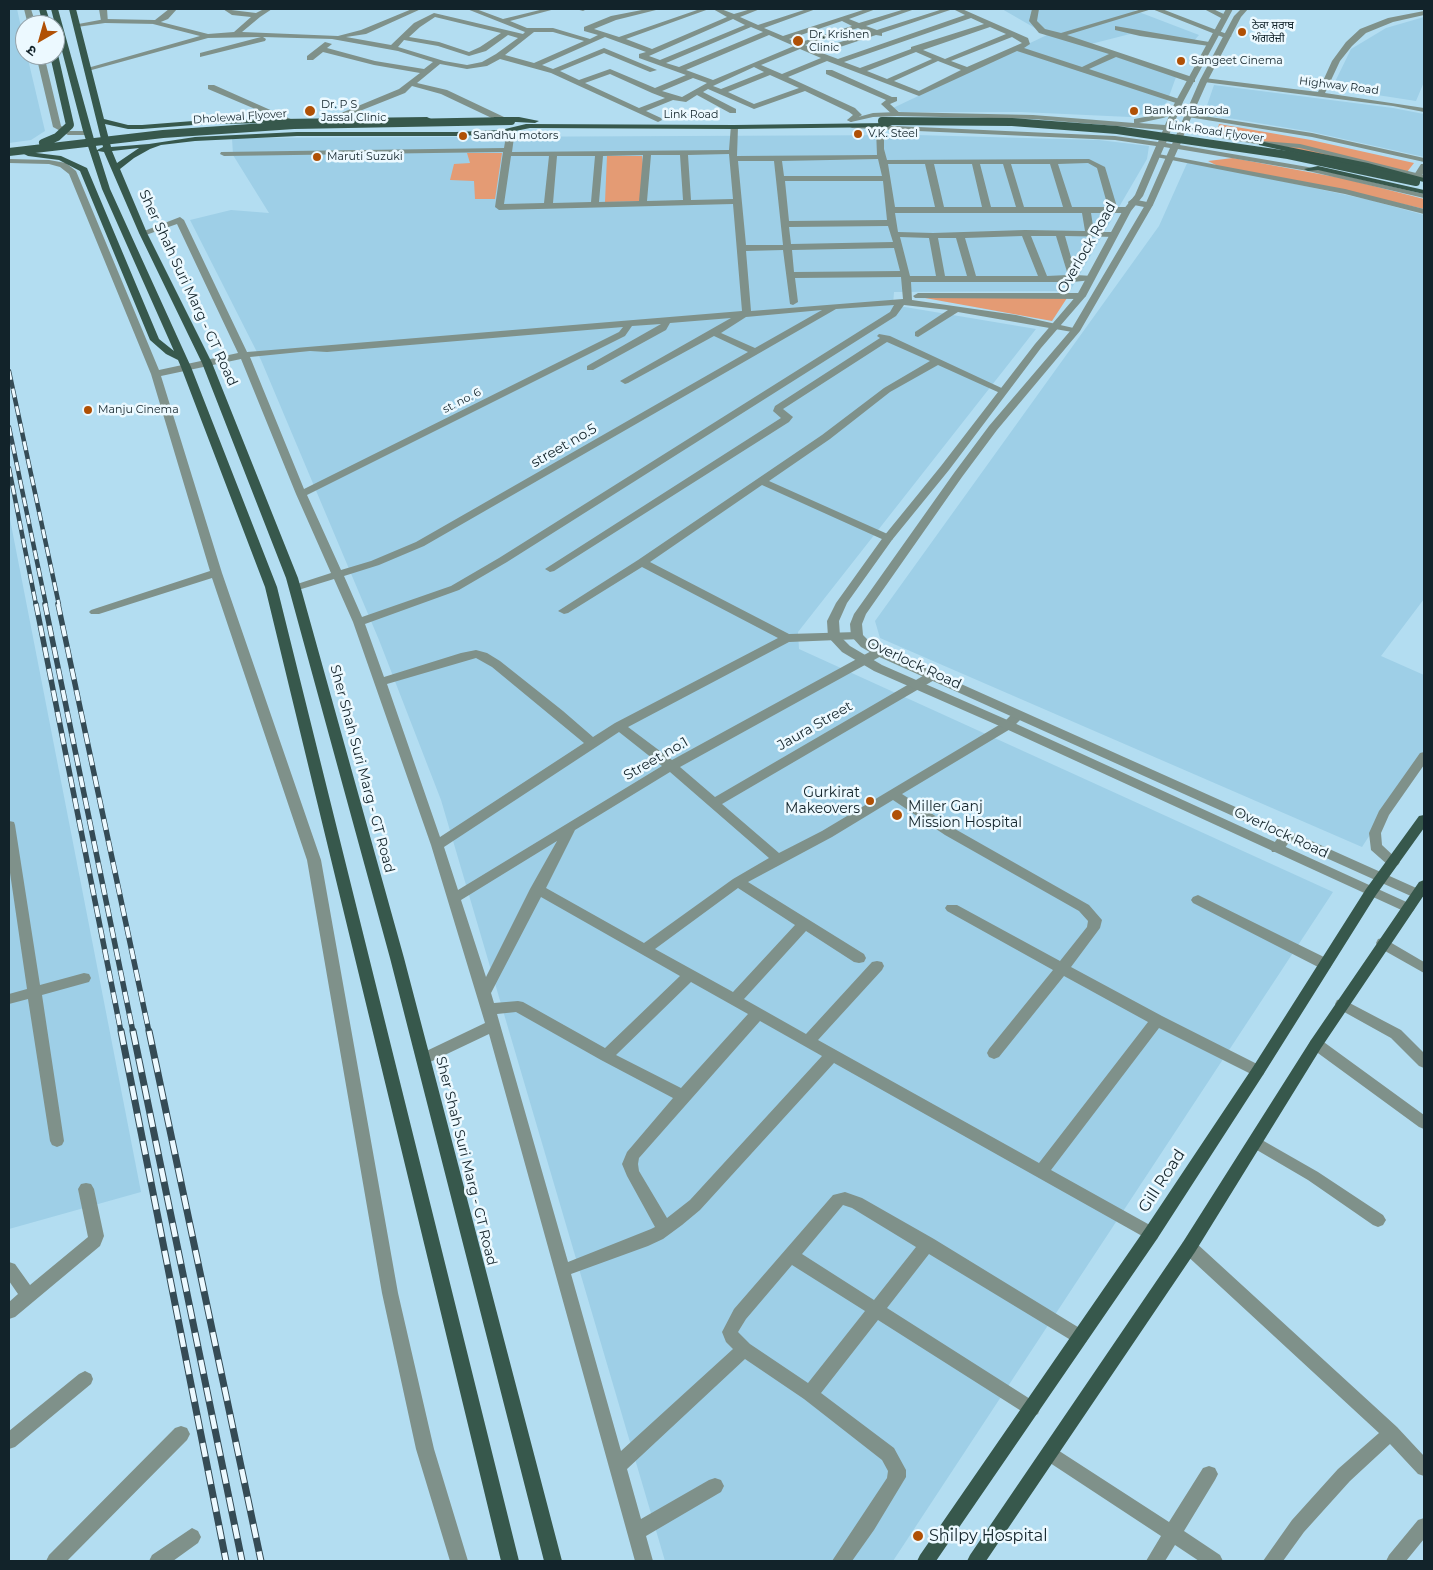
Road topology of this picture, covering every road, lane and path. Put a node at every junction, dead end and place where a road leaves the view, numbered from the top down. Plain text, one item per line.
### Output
1 (54, 9) edge
2 (72, 9) edge
3 (103, 9) edge
4 (173, 9) edge
5 (226, 9) edge
6 (269, 9) edge
7 (418, 9) edge
8 (470, 9) edge
9 (552, 9) edge
10 (656, 9) edge
11 (674, 9) edge
12 (706, 9) edge
13 (716, 9) edge
14 (757, 9) edge
15 (813, 9) edge
16 (872, 9) edge
17 (911, 9) edge
18 (949, 9) edge
19 (957, 9) edge
20 (1035, 9) edge
21 (1149, 9) edge
22 (1156, 9) edge
23 (1208, 9) edge
24 (1229, 9) edge
25 (1244, 9) edge
26 (1424, 13) edge
27 (257, 15) junction
28 (685, 15) junction
29 (972, 16) junction
30 (1224, 16) junction
31 (733, 17) junction
32 (842, 19) junction
33 (105, 21) junction
34 (502, 21) junction
35 (156, 22) junction
36 (992, 24) junction
37 (77, 25) junction
38 (754, 26) junction
39 (859, 26) junction
40 (1118, 28) dead end
41 (770, 32) junction
42 (506, 33) junction
43 (526, 33) junction
44 (876, 33) junction
45 (1215, 33) junction
46 (236, 34) junction
47 (1013, 34) junction
48 (274, 35) junction
49 (208, 36) junction
50 (602, 36) junction
51 (1062, 36) junction
52 (1228, 36) junction
53 (334, 38) junction
54 (403, 38) junction
55 (784, 38) junction
56 (590, 41) junction
57 (622, 41) junction
58 (896, 41) junction
59 (1209, 44) junction
60 (800, 46) junction
61 (1017, 48) junction
62 (322, 49) junction
63 (916, 50) junction
64 (651, 51) junction
65 (815, 53) junction
66 (1114, 54) junction
67 (203, 55) dead end
68 (392, 55) junction
69 (499, 56) junction
70 (310, 58) dead end
71 (827, 58) junction
72 (942, 60) junction
73 (438, 62) junction
74 (837, 62) junction
75 (659, 63) junction
76 (42, 65) edge
77 (56, 65) edge
78 (537, 65) junction
79 (755, 65) junction
80 (670, 67) junction
81 (88, 69) junction
82 (679, 70) junction
83 (967, 70) junction
84 (1084, 70) junction
85 (554, 71) junction
86 (860, 71) junction
87 (426, 72) junction
88 (770, 72) junction
89 (830, 72) dead end
90 (692, 74) junction
91 (782, 77) junction
92 (1192, 80) junction
93 (1204, 80) junction
94 (581, 82) junction
95 (886, 82) junction
96 (412, 84) junction
97 (711, 84) junction
98 (211, 87) dead end
99 (806, 88) junction
100 (655, 91) junction
101 (697, 92) junction
102 (720, 92) junction
103 (910, 92) junction
104 (1320, 95) junction
105 (672, 98) junction
106 (1424, 98) edge
107 (892, 100) junction
108 (747, 105) junction
109 (1178, 106) junction
110 (1422, 110) edge
111 (639, 111) junction
112 (897, 114) junction
113 (1188, 115) junction
114 (1033, 117) junction
115 (501, 119) junction
116 (289, 120) junction
117 (332, 120) junction
118 (658, 120) junction
119 (101, 121) junction
120 (852, 123) junction
121 (532, 124) junction
122 (883, 125) junction
123 (510, 126) junction
124 (142, 127) junction
125 (734, 127) junction
126 (1168, 128) junction
127 (1184, 129) junction
128 (103, 132) junction
129 (88, 133) junction
130 (160, 143) junction
131 (1262, 143) junction
132 (107, 149) junction
133 (1158, 150) junction
134 (28, 151) junction
135 (94, 151) junction
136 (9, 152) edge
137 (508, 152) junction
138 (599, 153) junction
139 (647, 153) junction
140 (684, 153) junction
141 (224, 154) dead end
142 (553, 154) junction
143 (1172, 154) junction
144 (9, 156) edge
145 (733, 156) junction
146 (778, 159) junction
147 (883, 160) junction
148 (1053, 160) junction
149 (1424, 160) edge
150 (9, 161) edge
151 (975, 161) junction
152 (1006, 161) junction
153 (929, 162) junction
154 (1424, 166) edge
155 (115, 168) junction
156 (1308, 169) junction
157 (887, 178) junction
158 (781, 179) junction
159 (1423, 179) edge
160 (1424, 191) edge
161 (1424, 196) edge
162 (738, 201) junction
163 (643, 202) junction
164 (687, 202) junction
165 (595, 203) junction
166 (1149, 205) junction
167 (548, 206) junction
168 (1130, 206) junction
169 (1068, 209) junction
170 (1086, 209) junction
171 (890, 210) junction
172 (940, 210) junction
173 (987, 210) junction
174 (1020, 210) junction
175 (1113, 210) junction
176 (1424, 212) edge
177 (892, 223) junction
178 (786, 224) junction
179 (143, 233) junction
180 (1026, 233) junction
181 (1060, 233) junction
182 (1090, 233) junction
183 (894, 234) junction
184 (1114, 234) junction
185 (960, 235) junction
186 (933, 236) junction
187 (897, 245) junction
188 (789, 247) junction
189 (741, 248) junction
190 (791, 275) junction
191 (905, 276) junction
192 (1089, 278) junction
193 (942, 279) junction
194 (972, 279) junction
195 (1044, 279) junction
196 (1073, 279) junction
197 (1081, 296) junction
198 (905, 300) junction
199 (794, 302) junction
200 (836, 306) junction
201 (746, 308) junction
202 (956, 309) junction
203 (665, 320) junction
204 (628, 323) junction
205 (1057, 326) junction
206 (868, 330) junction
207 (1075, 331) junction
208 (714, 333) junction
209 (918, 334) dead end
210 (887, 338) junction
211 (310, 348) junction
212 (756, 352) junction
213 (244, 355) junction
214 (938, 361) junction
215 (183, 363) junction
216 (207, 363) junction
217 (590, 368) dead end
218 (156, 374) junction
219 (625, 381) dead end
220 (1004, 391) junction
221 (760, 480) junction
222 (301, 494) junction
223 (888, 538) junction
224 (642, 562) junction
225 (550, 569) dead end
226 (216, 572) junction
227 (337, 576) junction
228 (295, 588) junction
229 (564, 611) dead end
230 (95, 612) dead end
231 (359, 622) junction
232 (834, 636) junction
233 (857, 636) junction
234 (787, 638) junction
235 (879, 652) junction
236 (863, 660) junction
237 (932, 676) junction
238 (380, 682) junction
239 (916, 685) junction
240 (1018, 715) junction
241 (1008, 725) junction
242 (619, 726) junction
243 (592, 743) junction
244 (1424, 756) edge
245 (671, 766) junction
246 (1148, 771) junction
247 (1137, 784) junction
248 (892, 794) junction
249 (714, 803) junction
250 (1424, 819) edge
251 (9, 825) edge
252 (570, 830) junction
253 (1287, 836) junction
254 (437, 845) junction
255 (1277, 849) junction
256 (778, 859) junction
257 (1393, 862) junction
258 (1381, 878) junction
259 (738, 882) junction
260 (537, 889) junction
261 (1421, 889) edge
262 (1371, 892) junction
263 (453, 899) junction
264 (1198, 900) dead end
265 (952, 908) dead end
266 (1408, 908) junction
267 (804, 924) junction
268 (1383, 942) junction
269 (645, 950) junction
270 (859, 958) dead end
271 (1325, 964) junction
272 (877, 966) dead end
273 (1061, 968) junction
274 (1424, 968) edge
275 (690, 975) junction
276 (84, 978) dead end
277 (34, 992) junction
278 (484, 993) junction
279 (9, 999) edge
280 (734, 1000) junction
281 (1342, 1004) junction
282 (489, 1009) junction
283 (758, 1013) junction
284 (1157, 1020) junction
285 (493, 1026) junction
286 (808, 1041) junction
287 (1316, 1044) junction
288 (994, 1053) dead end
289 (832, 1055) junction
290 (606, 1056) junction
291 (423, 1060) junction
292 (1424, 1062) edge
293 (1258, 1071) junction
294 (683, 1096) junction
295 (1424, 1124) edge
296 (57, 1141) dead end
297 (1255, 1142) junction
298 (1041, 1172) junction
299 (86, 1189) dead end
300 (1378, 1220) dead end
301 (665, 1229) junction
302 (1151, 1234) junction
303 (928, 1244) junction
304 (1189, 1247) junction
305 (792, 1256) junction
306 (9, 1268) edge
307 (562, 1271) junction
308 (28, 1295) junction
309 (877, 1309) junction
310 (9, 1312) edge
311 (1080, 1337) junction
312 (744, 1349) junction
313 (85, 1379) dead end
314 (810, 1394) junction
315 (1032, 1409) junction
316 (181, 1434) dead end
317 (1391, 1434) junction
318 (9, 1441) edge
319 (1050, 1453) junction
320 (617, 1466) junction
321 (1424, 1468) edge
322 (1208, 1474) dead end
323 (715, 1486) dead end
324 (1424, 1526) edge
325 (636, 1532) junction
326 (1172, 1532) junction
327 (192, 1537) dead end
328 (55, 1561) edge
329 (158, 1561) edge
330 (459, 1561) edge
331 (510, 1561) edge
332 (553, 1561) edge
333 (644, 1561) edge
334 (841, 1561) edge
335 (926, 1561) edge
336 (976, 1561) edge
337 (1154, 1561) edge
338 (1214, 1561) edge
339 (1272, 1561) edge
340 (1395, 1561) edge

1 - 129 main road
2 - 37 main road, Sher Shah Suri Marg - GT Road
3 - 33 street
4 - 35 street
5 - 27 street
6 - 27 street
7 - 53 street
8 - 34 street
9 - 34 street
10 - 50 street
11 - 28 street
12 - 28 street
13 - 31 street
14 - 31 street
15 - 38 street
16 - 32 street
17 - 39 street
18 - 44 street
19 - 29 street
20 - 51 street
21 - 51 street
22 - 45 street
23 - 30 street
24 - 30 street, Overlock Road
25 - 52 street, Overlock Road
26 - 104 street
27 - 46 street
28 - 57 street
29 - 36 street
29 - 58 street
30 - 45 street, Overlock Road
31 - 38 street
31 - 64 street
32 - 39 street
32 - 55 street
33 - 35 street
33 - 37 street
34 - 43 street
35 - 49 street
36 - 47 street
36 - 63 street
37 - 81 main road, Sher Shah Suri Marg - GT Road
38 - 41 street
38 - 75 street
39 - 44 street
39 - 60 street
40 - 59 street
41 - 55 street
41 - 82 street
42 - 43 street
42 - 54 street
42 - 54 street
43 - 56 street
43 - 69 street
44 - 58 street
44 - 65 street
45 - 52 street
45 - 59 street, Overlock Road
46 - 48 street
46 - 49 street
47 - 61 street
47 - 72 street
48 - 53 street
48 - 67 street
49 - 81 street
50 - 56 street
50 - 57 street
51 - 66 street
52 - 93 street, Overlock Road
53 - 62 street
53 - 68 street
54 - 68 street
55 - 60 street
56 - 78 street
57 - 64 street
58 - 63 street
58 - 74 street
59 - 92 street, Overlock Road
60 - 65 street
60 - 79 street
61 - 83 street
61 - 84 street
62 - 68 street
62 - 70 street
63 - 72 street
63 - 86 street
64 - 75 street
65 - 71 street
66 - 84 street
66 - 92 street
68 - 73 street
68 - 87 street
69 - 73 street
69 - 78 street
71 - 74 street
71 - 91 street
72 - 83 street
72 - 95 street
73 - 87 street
74 - 86 street
75 - 80 street
76 - 129 street
77 - 134 main road, bridge
78 - 85 street
79 - 88 street
79 - 97 street
80 - 82 street
80 - 85 street
81 - 119 main road, Sher Shah Suri Marg - GT Road
82 - 90 street
83 - 103 street
84 - 109 street
85 - 94 street
86 - 95 street
87 - 96 street
88 - 91 street
88 - 102 street
89 - 107 street
90 - 97 street
90 - 100 street
91 - 99 street
92 - 109 street, Overlock Road
93 - 104 street, Highway Road
93 - 113 street, Overlock Road
94 - 100 street
94 - 111 street
95 - 103 street
96 - 115 street
96 - 117 street
97 - 101 street
97 - 102 street
98 - 116 street
99 - 108 street
99 - 120 street
100 - 105 street
101 - 105 street
101 - 108 street
102 - 108 street
103 - 107 street
104 - 110 street, Highway Road
105 - 111 street
106 - 110 street
107 - 112 street
109 - 114 street
109 - 126 street, Overlock Road
111 - 118 street
112 - 114 street
112 - 120 street
113 - 127 street, Overlock Road
113 - 149 street
114 - 126 street
115 - 117 main road
115 - 121 main road
116 - 117 main road
116 - 124 main road
118 - 120 main road, Link Road
118 - 121 main road, Link Road
119 - 124 main road
119 - 128 main road, Sher Shah Suri Marg - GT Road
120 - 122 street
120 - 125 main road, Link Road
121 - 123 main road
121 - 125 main road, Link Road
122 - 133 street
122 - 147 street
122 - 159 main road, Link Road Flyover, bridge
122 - 160 main road, Link Road Flyover, bridge
123 - 130 main road
123 - 134 main road, Dholewal Flyover, bridge
123 - 137 street
124 - 128 main road
125 - 145 street
126 - 127 street
126 - 133 street, Overlock Road
127 - 131 street
127 - 143 street, Overlock Road
128 - 129 main road
128 - 132 main road, Sher Shah Suri Marg - GT Road
129 - 135 main road
130 - 132 main road
130 - 155 main road
131 - 159 main road
131 - 159 street
132 - 135 main road
132 - 155 main road, Sher Shah Suri Marg - GT Road
133 - 143 street
133 - 168 street, Overlock Road
134 - 136 main road, Dholewal Flyover, bridge
134 - 144 main road, Dholewal Flyover
134 - 215 main road
135 - 215 main road
137 - 141 street
137 - 142 street
137 - 167 street
138 - 139 street
138 - 142 street
138 - 165 street
139 - 140 street
139 - 163 street
140 - 145 street
140 - 164 street
142 - 167 street
143 - 156 street
143 - 166 street, Overlock Road
143 - 176 street
145 - 146 street
145 - 162 street
146 - 147 street
146 - 158 street
147 - 153 street
147 - 157 street
148 - 152 street
148 - 169 street
148 - 175 street
150 - 218 street
151 - 152 street
151 - 153 street
151 - 173 street
152 - 174 street
153 - 172 street
154 - 159 street
155 - 179 main road, Sher Shah Suri Marg - GT Road
156 - 160 main road
156 - 161 street
157 - 158 street
157 - 171 street
158 - 178 street
162 - 164 street
162 - 189 street
163 - 164 street
163 - 165 street
165 - 167 street
166 - 168 street
166 - 207 street, Overlock Road
168 - 175 street
168 - 184 street, Overlock Road
169 - 170 street
169 - 174 street
170 - 175 street
170 - 182 street
171 - 172 street
171 - 177 street
172 - 173 street
173 - 174 street
177 - 178 street
177 - 183 street
178 - 188 street
179 - 213 street
179 - 216 main road, Sher Shah Suri Marg - GT Road
180 - 181 street
180 - 185 street
180 - 195 street
181 - 182 street
181 - 196 street
182 - 184 street
183 - 186 street
183 - 187 street
184 - 192 street, Overlock Road
185 - 186 street
185 - 194 street
186 - 193 street
187 - 188 street
187 - 191 street
188 - 189 street
188 - 190 street
189 - 201 street
190 - 191 street
190 - 199 street
191 - 193 street
191 - 198 street
192 - 196 street
192 - 197 street, Overlock Road
193 - 194 street
194 - 195 street
195 - 196 street
197 - 198 street
197 - 205 street, Overlock Road
198 - 199 street
198 - 200 street
198 - 202 street
198 - 206 street
199 - 201 street
200 - 201 street
200 - 212 street, street no.5
201 - 203 street
201 - 208 street
201 - 211 street
202 - 205 street
202 - 209 street
203 - 204 street
203 - 217 street
204 - 211 street
204 - 222 street, st. no. 6
205 - 207 street
205 - 220 street, Overlock Road
206 - 210 street
206 - 231 street
207 - 233 street, Overlock Road
208 - 212 street
208 - 219 street
210 - 214 street
210 - 225 street
211 - 213 street
212 - 227 street, street no.5
213 - 216 street
213 - 222 street
214 - 220 street
214 - 221 street
215 - 216 street
215 - 218 street
215 - 331 main road
216 - 228 main road, Sher Shah Suri Marg - GT Road
218 - 226 street
220 - 223 street, Overlock Road
221 - 223 street
221 - 224 street
222 - 227 street
223 - 232 street, Overlock Road
224 - 229 street
224 - 234 street
226 - 230 street
226 - 330 street
227 - 228 street, street no.5
227 - 231 street
228 - 291 main road, Sher Shah Suri Marg - GT Road
231 - 238 street
232 - 233 street
232 - 234 street
232 - 236 street, Overlock Road
233 - 235 street, Overlock Road
234 - 242 street
235 - 236 street, Street no.1
235 - 237 street, Overlock Road
236 - 239 street, Overlock Road
236 - 245 street, Street no.1
237 - 239 street, Jaura Street
237 - 240 street, Overlock Road
238 - 243 street
238 - 254 street
239 - 241 street, Overlock Road
239 - 249 street, Jaura Street
240 - 241 street
240 - 246 street, Overlock Road
241 - 247 street, Overlock Road
241 - 248 street
242 - 243 street
242 - 245 street
243 - 254 street
244 - 257 street
245 - 249 street
245 - 252 street, Street no.1
246 - 247 street
246 - 253 street, Overlock Road
247 - 255 street, Overlock Road
248 - 256 street
248 - 273 street
249 - 256 street
250 - 257 main road, Gill Road
251 - 277 street
252 - 260 street
252 - 263 street, Street no.1
253 - 255 street
253 - 258 street, Overlock Road
254 - 263 street
255 - 262 street, Overlock Road
256 - 259 street
257 - 258 main road, Gill Road
258 - 261 street, Overlock Road
258 - 262 main road, Gill Road
259 - 267 street
259 - 269 street
260 - 269 street
260 - 278 street
261 - 266 main road
262 - 266 street, Overlock Road
262 - 271 main road, Gill Road
263 - 278 street
264 - 271 street
265 - 273 street
266 - 268 main road
267 - 270 street
267 - 280 street
268 - 274 street
268 - 281 main road
269 - 275 street
271 - 293 main road, Gill Road
272 - 286 street
273 - 284 street
273 - 288 street
275 - 280 street
275 - 290 street
276 - 277 street
277 - 279 street
277 - 296 street
278 - 282 street
280 - 283 street
281 - 287 main road
281 - 292 street
282 - 285 street
282 - 290 street
283 - 286 street
283 - 294 street
284 - 293 street
284 - 298 street
285 - 291 street
285 - 307 street
286 - 289 street
287 - 295 street
287 - 297 main road
289 - 298 street
289 - 301 street
290 - 294 street
291 - 332 main road, Sher Shah Suri Marg - GT Road
293 - 302 main road, Gill Road
294 - 301 street
297 - 300 street
297 - 304 main road
298 - 302 street
299 - 308 street
301 - 307 street
302 - 311 main road, Gill Road
303 - 305 street
303 - 309 street
303 - 311 street
304 - 317 street
304 - 319 main road
305 - 309 street
305 - 312 street
306 - 308 street
307 - 320 street
308 - 310 street
309 - 314 street
309 - 315 street
311 - 315 main road, Gill Road
312 - 314 street
312 - 320 street
313 - 318 street
314 - 334 street
315 - 335 main road, Gill Road
316 - 328 street
317 - 321 street
317 - 339 street
319 - 326 street
319 - 336 main road
320 - 325 street
322 - 326 street
323 - 325 street
324 - 340 street
325 - 333 street
326 - 337 street
326 - 338 street
327 - 329 street

